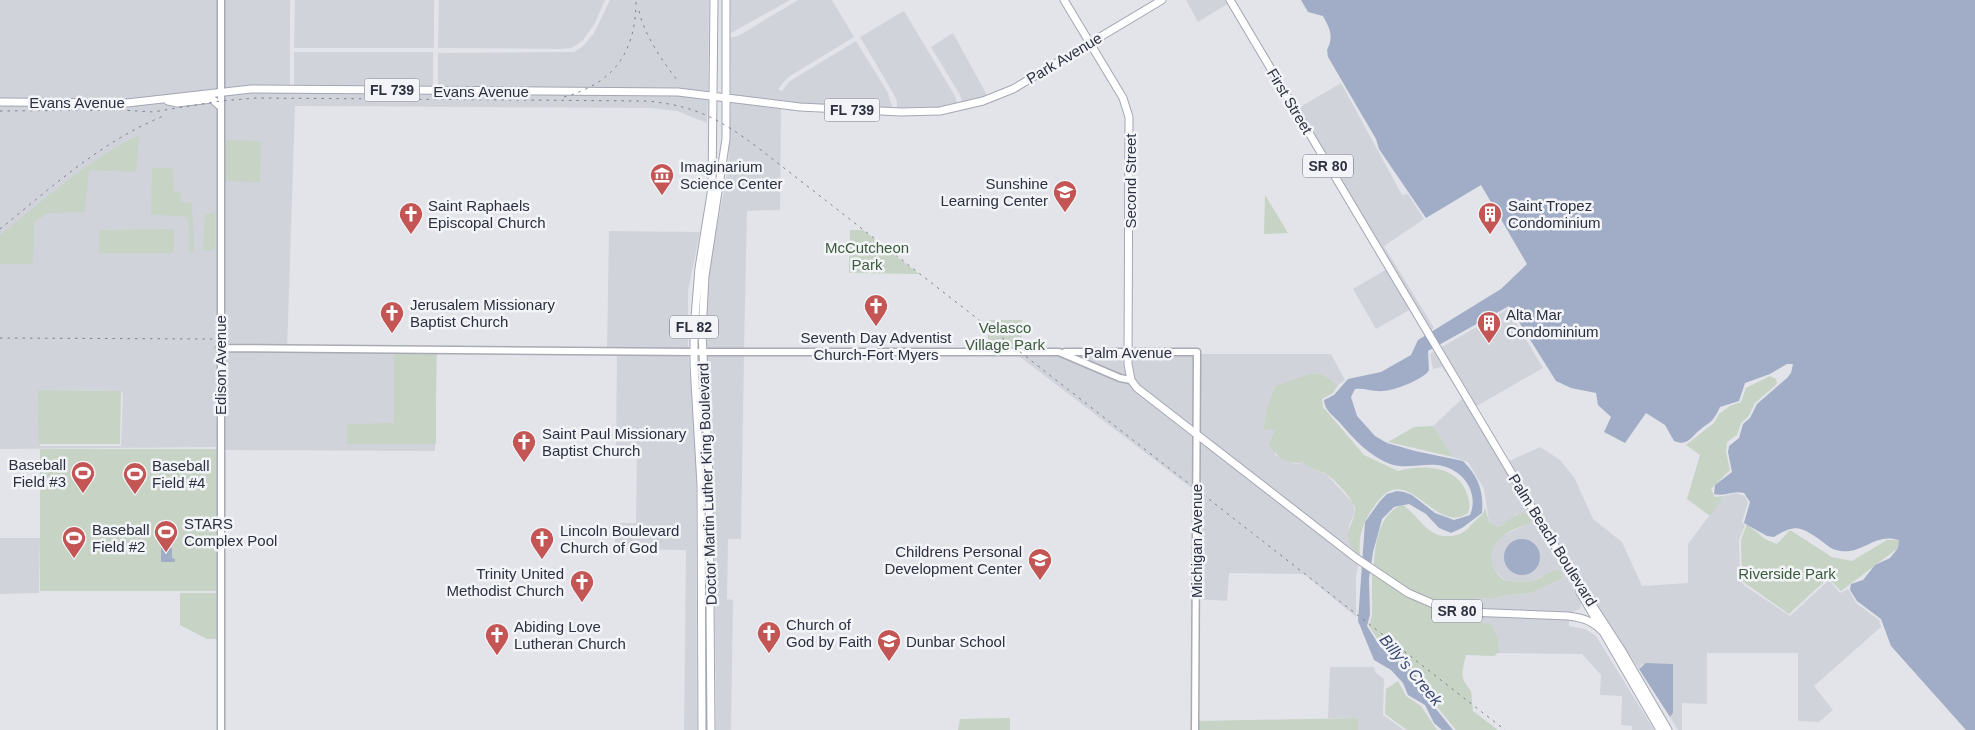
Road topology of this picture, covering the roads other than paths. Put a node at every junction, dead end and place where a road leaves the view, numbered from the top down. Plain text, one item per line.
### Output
1 (220, 0) edge
2 (714, 0) edge
3 (726, 0) edge
4 (1064, 0) edge
5 (1162, 0) edge
6 (1230, 0) edge
7 (1090, 43) junction
8 (220, 92) junction
9 (714, 96) junction
10 (726, 98) junction
11 (163, 100) junction
12 (0, 102) edge
13 (220, 106) junction
14 (961, 107) joint
15 (219, 348) junction
16 (1438, 349) joint
17 (694, 352) junction
18 (702, 352) junction
19 (1059, 352) junction
20 (1128, 352) junction
21 (1197, 352) joint
22 (1132, 380) junction
23 (1197, 437) junction
24 (700, 456) junction
25 (709, 476) junction
26 (701, 485) junction
27 (709, 513) junction
28 (1591, 606) junction
29 (1568, 616) junction
30 (1604, 633) junction
31 (703, 656) junction
32 (711, 690) junction
33 (1638, 692) junction
34 (1651, 700) junction
35 (220, 730) edge
36 (702, 730) edge
37 (711, 730) edge
38 (1195, 730) edge
39 (1660, 730) edge
40 (1668, 730) edge

1 - 8 street, Edison Avenue
2 - 9 main road, FL 82
3 - 10 main road, Doctor Martin Luther King Boulevard / FL 82
4 - 7 main road, Second Street
5 - 7 main road, Park Avenue
6 - 16 main road, First Street / SR 80
7 - 14 main road, Park Avenue / FL 739
7 - 20 main road, Second Street
8 - 9 main road, Evans Avenue / FL 739
8 - 11 main road, Evans Avenue / FL 739
8 - 13 street, Edison Avenue
9 - 10 main road, Evans Avenue / FL 739
9 - 17 main road, Doctor Martin Luther King Boulevard / FL 82
10 - 14 main road, Evans Avenue / FL 739
10 - 18 main road, Doctor Martin Luther King Boulevard / FL 82
11 - 12 main road, Evans Avenue / FL 739
11 - 13 main road
13 - 15 street, Edison Avenue
15 - 17 street, Palm Avenue
15 - 35 street, Edison Avenue
16 - 28 main road, Palm Beach Boulevard / SR 80
17 - 18 street, Palm Avenue
17 - 24 main road, Doctor Martin Luther King Boulevard / FL 82
18 - 19 street, Palm Avenue
18 - 25 main road, Doctor Martin Luther King Boulevard / FL 82
19 - 20 street, Palm Avenue
19 - 22 street
20 - 21 street, Palm Avenue
20 - 22 main road, Second Street
21 - 23 street, Michigan Avenue
22 - 23 main road, SR 80
23 - 29 main road, SR 80
23 - 38 street, Michigan Avenue
24 - 25 main road
24 - 26 main road, Doctor Martin Luther King Boulevard / FL 82
25 - 27 main road, Doctor Martin Luther King Boulevard / FL 82
26 - 27 main road
26 - 31 main road, Doctor Martin Luther King Boulevard / FL 82
27 - 32 main road, Doctor Martin Luther King Boulevard / FL 82
28 - 29 main road
28 - 30 main road
28 - 34 main road, Palm Beach Boulevard / SR 80
29 - 30 main road, SR 80
30 - 33 main road, SR 80
31 - 32 main road
31 - 36 main road, Doctor Martin Luther King Boulevard / FL 82
32 - 37 main road, Doctor Martin Luther King Boulevard / FL 82
33 - 34 main road
33 - 39 main road, SR 80
34 - 40 main road, Palm Beach Boulevard / SR 80

